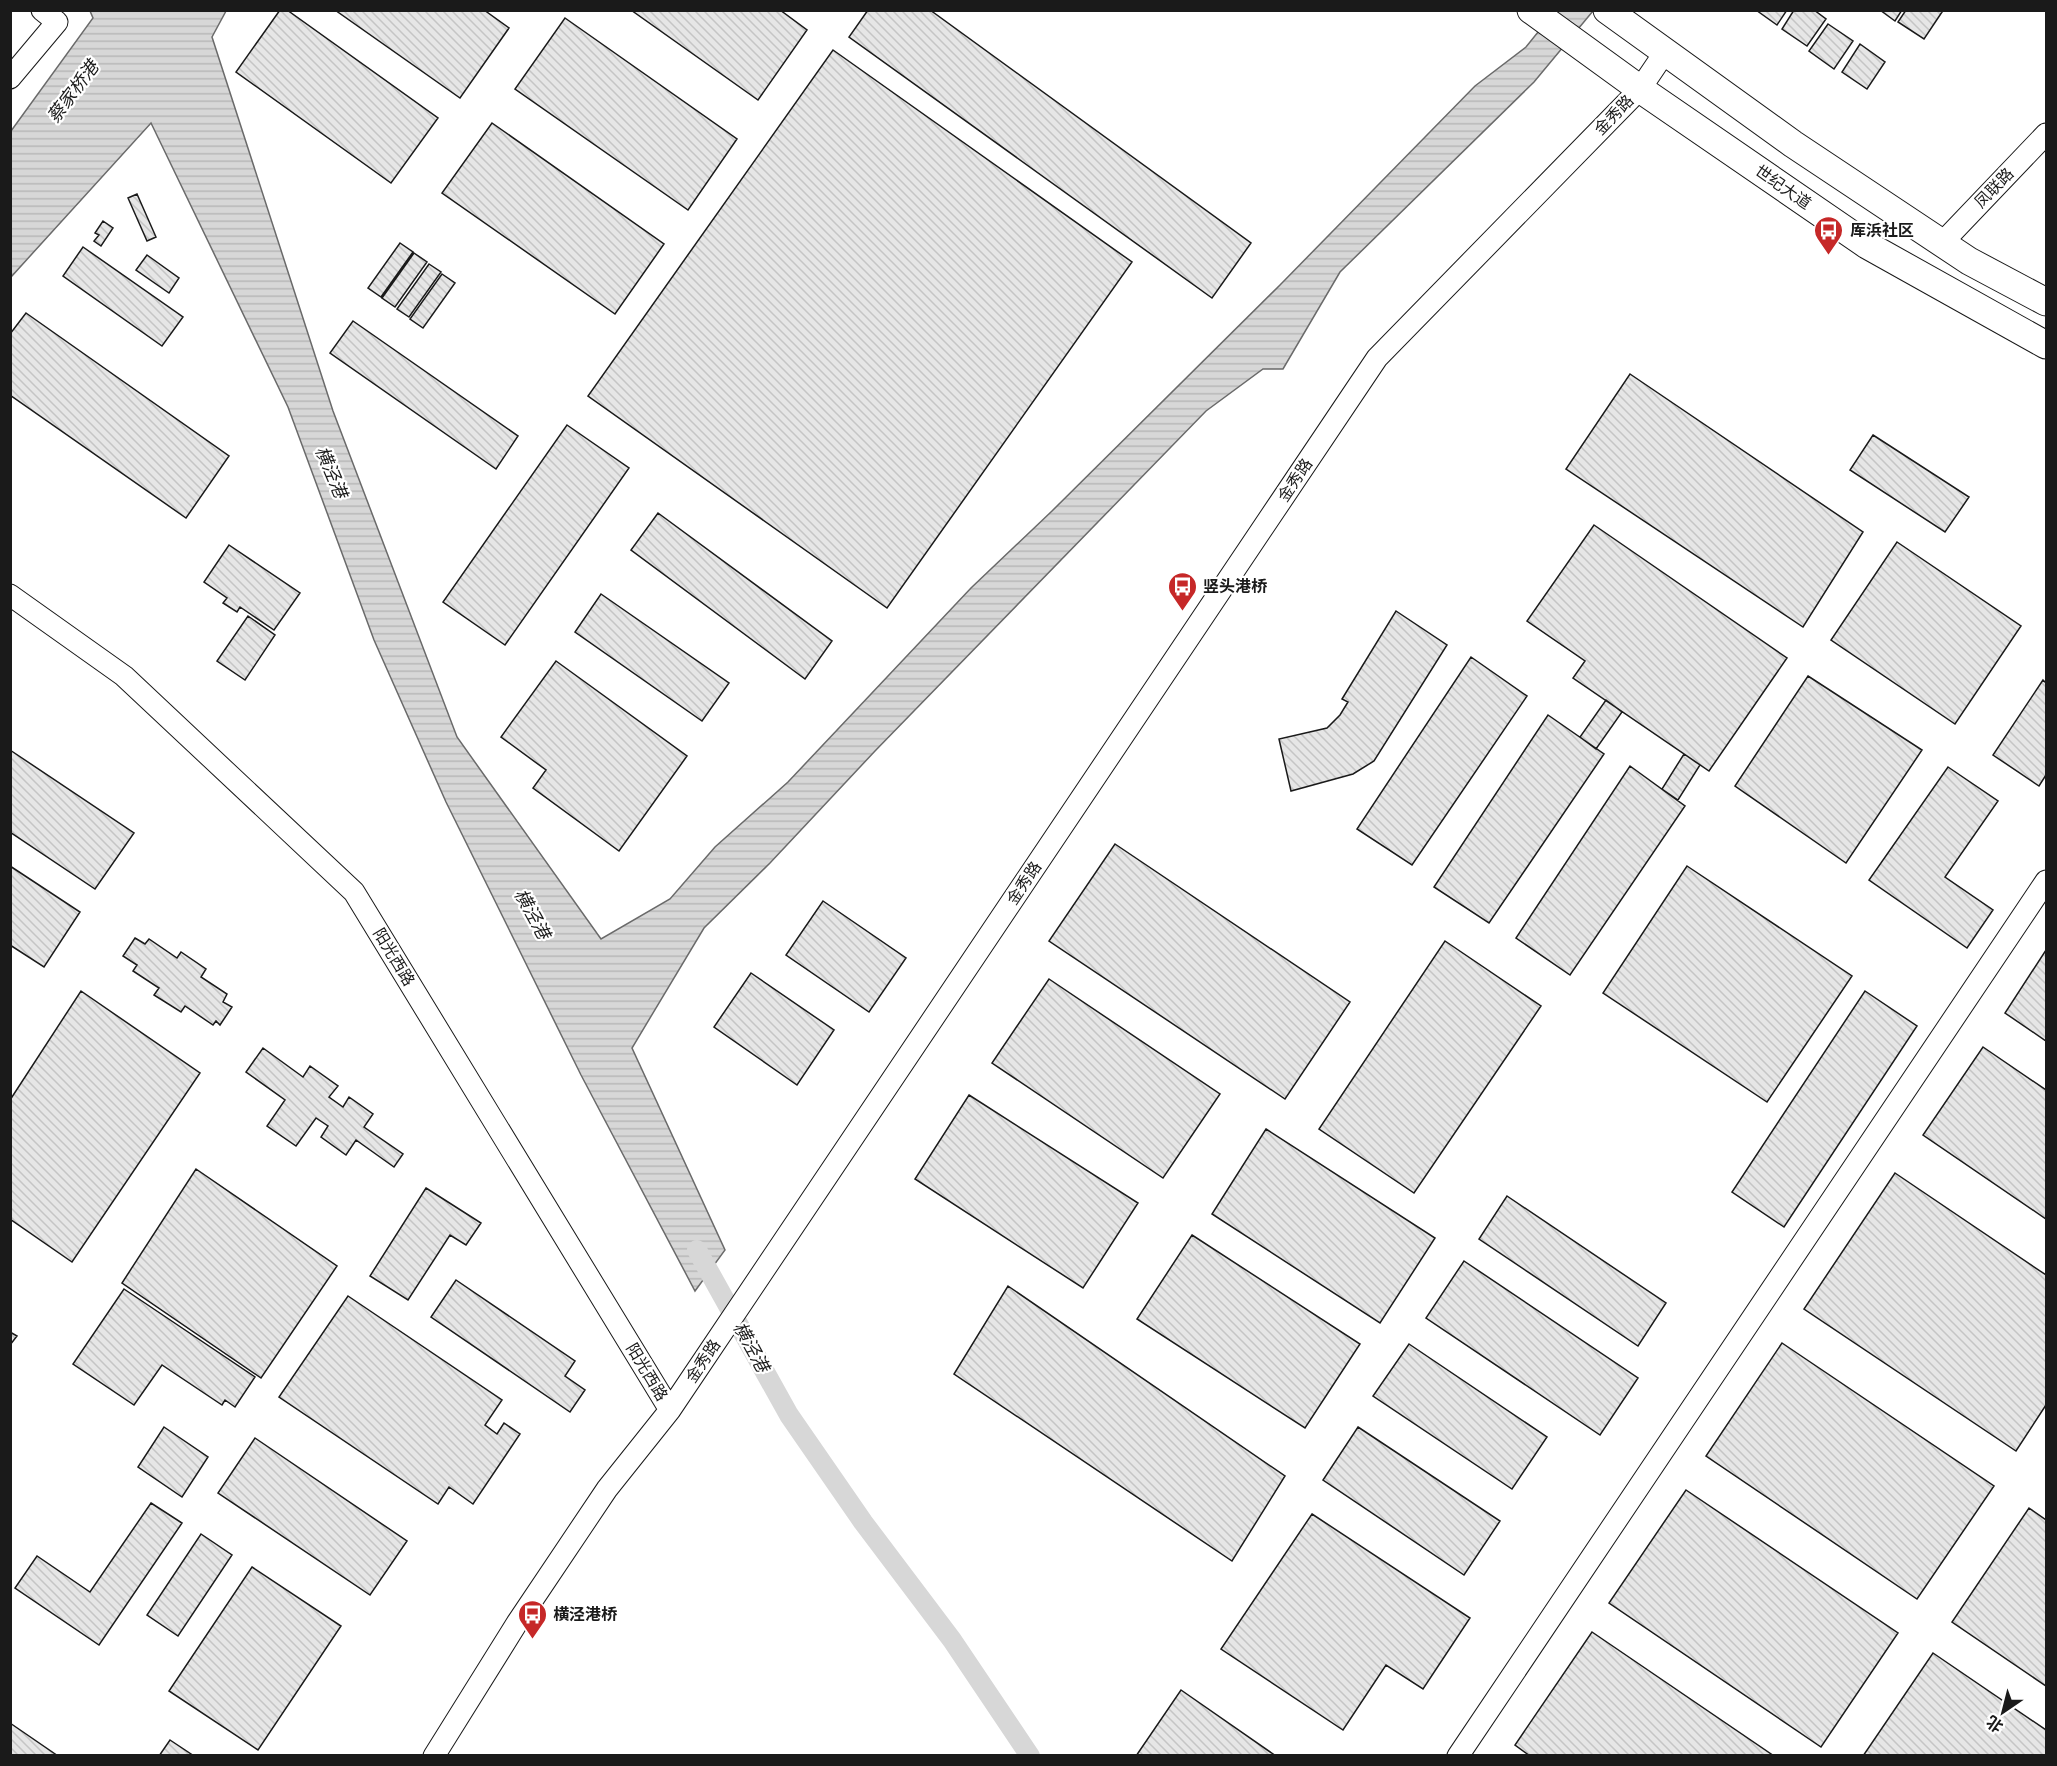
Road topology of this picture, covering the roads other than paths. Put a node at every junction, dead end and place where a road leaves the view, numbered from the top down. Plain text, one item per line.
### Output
1 (42, 10) edge
2 (1531, 10) edge
3 (1612, 14) edge
4 (1665, 52) junction
5 (10, 78) edge
6 (1640, 89) junction
7 (2046, 134) edge
8 (1942, 243) junction
9 (2046, 302) edge
10 (2046, 345) edge
11 (10, 595) edge
12 (2046, 881) edge
13 (670, 1410) junction
14 (434, 1755) edge
15 (1458, 1755) edge

1 - 5 street
2 - 6 main road, 世纪大道
3 - 4 main road
4 - 6 street, 金秀路
4 - 8 main road
6 - 10 main road, 世纪大道
6 - 13 street, 金秀路
7 - 8 street, 凤联路
8 - 9 main road
11 - 13 street, 阳光西路
12 - 15 street
13 - 14 street, 金秀路

